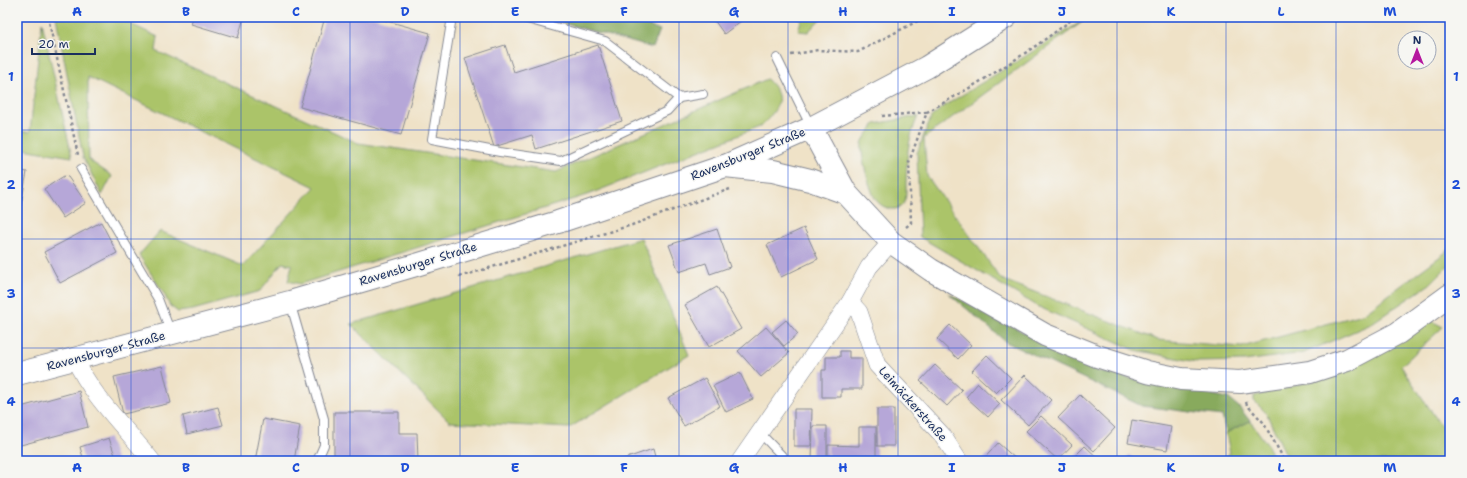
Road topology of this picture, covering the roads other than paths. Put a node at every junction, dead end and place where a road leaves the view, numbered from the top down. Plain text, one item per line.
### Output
1 (452, 17) edge
2 (520, 17) edge
3 (1006, 17) edge
4 (777, 58) road end
5 (703, 94) dead end
6 (679, 98) junction
7 (811, 128) junction
8 (725, 166) junction
9 (81, 169) road end
10 (846, 193) junction
11 (892, 242) junction
12 (1450, 295) edge
13 (290, 302) junction
14 (850, 302) junction
15 (171, 334) junction
16 (74, 359) junction
17 (17, 374) edge
18 (760, 433) junction
19 (152, 461) edge
20 (317, 461) edge
21 (740, 461) edge
22 (787, 461) edge
23 (959, 461) edge

1 - 6 lane
2 - 6 lane
3 - 7 main road, Ravensburger Straße
4 - 7 lane
5 - 6 lane
7 - 8 main road, Ravensburger Straße
7 - 10 main road
8 - 10 main road
8 - 13 main road, Ravensburger Straße
9 - 15 lane
10 - 11 main road
11 - 12 main road
11 - 14 street
13 - 15 main road, Ravensburger Straße
13 - 20 lane
14 - 18 street
14 - 23 street, Leimäckerstraße
15 - 16 main road, Ravensburger Straße
16 - 17 main road, Ravensburger Straße
16 - 19 street
18 - 21 street
18 - 22 lane

